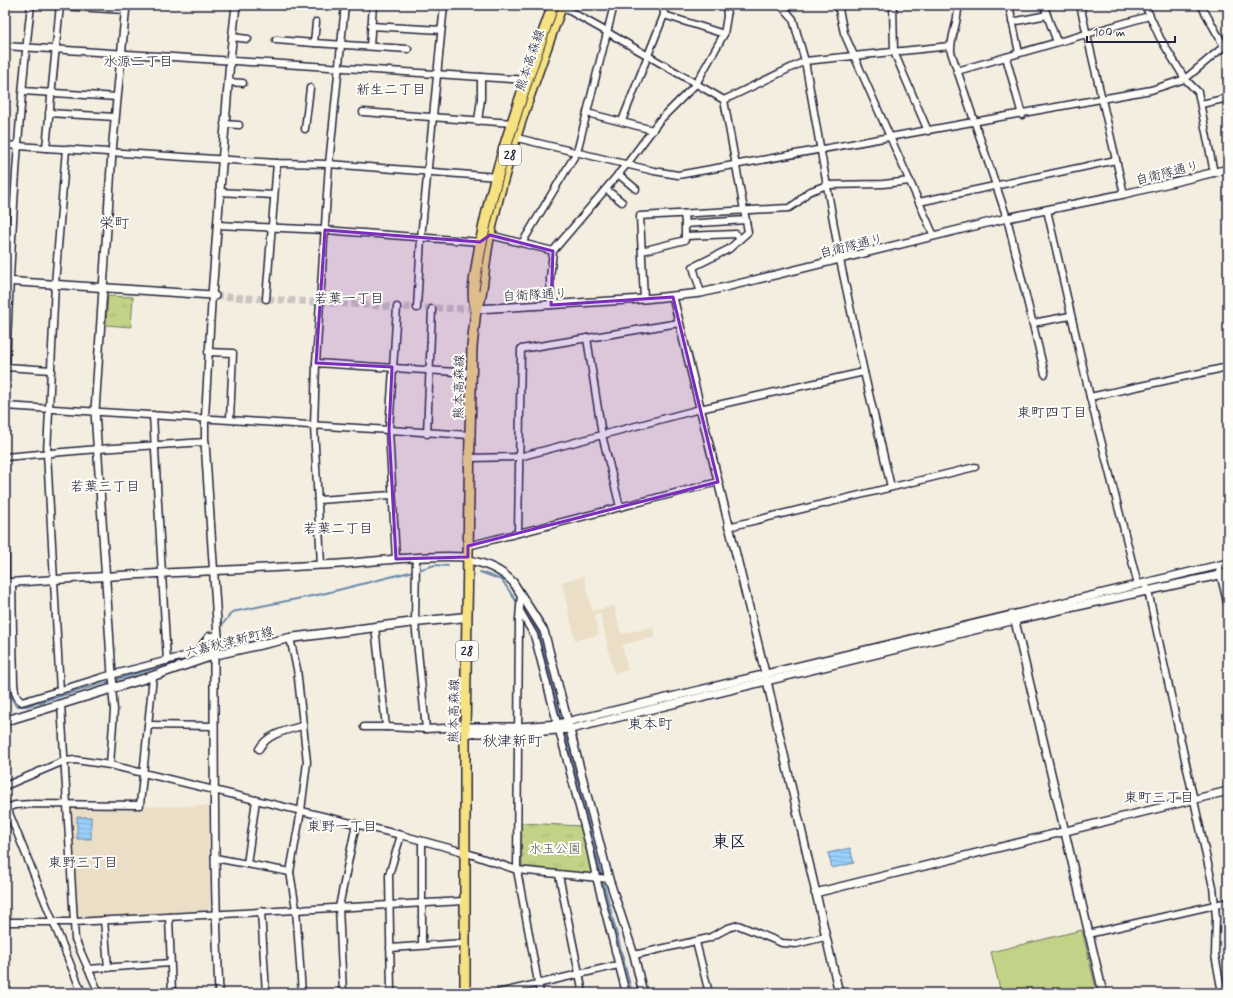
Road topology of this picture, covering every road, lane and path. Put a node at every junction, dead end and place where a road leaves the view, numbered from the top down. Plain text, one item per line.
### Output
1 (31, 5) edge
2 (44, 5) edge
3 (236, 5) edge
4 (345, 5) edge
5 (373, 5) edge
6 (444, 5) edge
7 (558, 5) edge
8 (614, 5) edge
9 (663, 5) edge
10 (726, 5) edge
11 (781, 5) edge
12 (838, 5) edge
13 (892, 5) edge
14 (958, 5) edge
15 (1009, 5) edge
16 (1044, 5) edge
17 (1080, 5) edge
18 (1145, 5) edge
19 (1201, 5) edge
20 (59, 6) edge
21 (126, 8) edge
22 (664, 15) junction
23 (1047, 15) junction
24 (1150, 16) junction
25 (316, 22) dead end
26 (1012, 22) junction
27 (371, 26) junction
28 (441, 30) junction
29 (607, 32) junction
30 (724, 34) junction
31 (1087, 34) junction
32 (232, 37) junction
33 (248, 39) dead end
34 (276, 40) dead end
35 (1057, 42) junction
36 (314, 43) junction
37 (341, 45) junction
38 (1226, 45) edge
39 (5, 46) edge
40 (370, 46) junction
41 (950, 46) junction
42 (26, 48) junction
43 (408, 49) dead end
44 (54, 50) junction
45 (894, 52) junction
46 (121, 53) junction
47 (1019, 53) junction
48 (854, 55) junction
49 (648, 56) junction
50 (1006, 57) junction
51 (230, 60) junction
52 (805, 61) junction
53 (339, 67) junction
54 (957, 71) junction
55 (437, 73) junction
56 (481, 76) junction
57 (1185, 79) junction
58 (531, 80) junction
59 (228, 82) junction
60 (243, 83) dead end
61 (696, 84) junction
62 (310, 88) dead end
63 (23, 91) junction
64 (50, 92) junction
65 (117, 97) junction
66 (1228, 98) edge
67 (1103, 99) junction
68 (724, 100) junction
69 (1201, 104) junction
70 (363, 112) dead end
71 (49, 113) junction
72 (586, 113) junction
73 (1022, 115) junction
74 (115, 117) junction
75 (432, 118) junction
76 (478, 121) junction
77 (622, 121) junction
78 (512, 123) junction
79 (975, 123) junction
80 (224, 124) junction
81 (239, 125) dead end
82 (305, 130) dead end
83 (653, 130) junction
84 (928, 131) junction
85 (511, 136) junction
86 (891, 137) junction
87 (5, 145) edge
88 (19, 146) junction
89 (46, 148) junction
90 (66, 149) junction
91 (820, 150) junction
92 (112, 152) junction
93 (577, 152) junction
94 (222, 159) junction
95 (1116, 160) junction
96 (277, 163) junction
97 (329, 164) junction
98 (627, 164) junction
99 (736, 165) junction
100 (1228, 169) edge
101 (427, 171) junction
102 (1214, 173) junction
103 (618, 174) junction
104 (500, 176) junction
105 (910, 181) junction
106 (828, 185) junction
107 (996, 186) junction
108 (606, 189) junction
109 (636, 189) dead end
110 (219, 192) junction
111 (1124, 194) junction
112 (274, 195) junction
113 (622, 202) dead end
114 (919, 202) junction
115 (1046, 210) junction
116 (744, 211) junction
117 (684, 214) junction
118 (1007, 218) junction
119 (746, 220) junction
120 (685, 224) junction
121 (217, 225) junction
122 (272, 228) junction
123 (325, 230) junction
124 (490, 235) junction
125 (685, 236) junction
126 (934, 236) junction
127 (421, 238) junction
128 (740, 239) junction
129 (480, 242) junction
130 (522, 242) junction
131 (553, 251) junction
132 (642, 251) junction
133 (840, 260) junction
134 (7, 281) edge
135 (55, 284) junction
136 (103, 288) junction
137 (701, 293) junction
138 (214, 295) junction
139 (673, 297) junction
140 (266, 298) dead end
141 (644, 299) junction
142 (551, 305) junction
143 (397, 307) dead end
144 (417, 308) dead end
145 (432, 309) dead end
146 (476, 309) junction
147 (1070, 316) junction
148 (679, 323) junction
149 (1033, 323) junction
150 (587, 338) junction
151 (208, 352) junction
152 (316, 363) junction
153 (392, 367) junction
154 (1228, 368) edge
155 (51, 370) junction
156 (429, 370) junction
157 (864, 372) junction
158 (472, 373) junction
159 (1045, 374) dead end
160 (1090, 397) junction
161 (5, 406) edge
162 (50, 409) junction
163 (700, 409) junction
164 (95, 411) junction
165 (154, 415) junction
166 (205, 417) junction
167 (230, 419) junction
168 (314, 426) junction
169 (389, 430) junction
170 (427, 434) junction
171 (470, 435) junction
172 (602, 435) junction
173 (205, 442) junction
174 (154, 446) junction
175 (98, 449) junction
176 (47, 453) junction
177 (5, 457) edge
178 (519, 457) junction
179 (470, 458) junction
180 (975, 467) dead end
181 (718, 482) junction
182 (892, 487) junction
183 (392, 495) junction
184 (318, 500) junction
185 (620, 507) junction
186 (5, 512) edge
187 (728, 527) junction
188 (518, 533) junction
189 (468, 546) junction
190 (416, 558) junction
191 (468, 558) junction
192 (396, 559) junction
193 (1228, 563) edge
194 (321, 565) junction
195 (1219, 565) junction
196 (213, 570) junction
197 (162, 572) junction
198 (1225, 574) edge
199 (105, 576) junction
200 (55, 579) junction
201 (8, 583) edge
202 (1142, 584) junction
203 (1148, 592) junction
204 (521, 597) junction
205 (1228, 604) edge
206 (520, 610) junction
207 (467, 617) junction
208 (1014, 618) junction
209 (415, 622) junction
210 (375, 627) junction
211 (217, 636) junction
212 (290, 638) junction
213 (5, 651) edge
214 (214, 655) junction
215 (166, 661) junction
216 (153, 676) junction
217 (766, 678) junction
218 (112, 683) junction
219 (60, 691) junction
220 (61, 704) junction
221 (5, 721) edge
222 (148, 725) junction
223 (214, 726) junction
224 (302, 726) junction
225 (564, 726) junction
226 (364, 727) dead end
227 (386, 727) junction
228 (426, 729) junction
229 (466, 730) junction
230 (519, 730) junction
231 (259, 749) dead end
232 (64, 760) junction
233 (110, 765) junction
234 (143, 773) junction
235 (5, 786) edge
236 (214, 790) junction
237 (1228, 791) edge
238 (1195, 799) junction
239 (256, 800) junction
240 (66, 805) junction
241 (6, 806) edge
242 (301, 811) junction
243 (356, 824) junction
244 (1064, 832) junction
245 (401, 835) junction
246 (422, 841) junction
247 (464, 852) junction
248 (216, 858) junction
249 (247, 864) junction
250 (517, 870) junction
251 (290, 872) junction
252 (559, 875) junction
253 (602, 878) junction
254 (815, 893) junction
255 (464, 901) junction
256 (1228, 902) edge
257 (422, 903) junction
258 (389, 904) junction
259 (1216, 904) junction
260 (339, 907) junction
261 (296, 909) junction
262 (261, 911) junction
263 (215, 914) junction
264 (169, 917) junction
265 (104, 920) junction
266 (5, 922) edge
267 (74, 922) junction
268 (53, 923) junction
269 (1088, 934) junction
270 (826, 937) junction
271 (696, 942) junction
272 (464, 943) junction
273 (422, 945) junction
274 (390, 948) junction
275 (634, 955) junction
276 (170, 964) junction
277 (618, 965) junction
278 (108, 968) junction
279 (88, 969) junction
280 (578, 974) junction
281 (538, 983) junction
282 (82, 993) edge
283 (98, 993) edge
284 (172, 993) edge
285 (219, 993) edge
286 (266, 993) edge
287 (302, 993) edge
288 (343, 993) edge
289 (391, 993) edge
290 (465, 993) edge
291 (498, 993) edge
292 (540, 993) edge
293 (583, 993) edge
294 (626, 993) edge
295 (642, 993) edge
296 (709, 993) edge
297 (838, 993) edge
298 (1103, 993) edge
299 (1222, 993) edge

1 - 42 street
2 - 20 street
3 - 32 street
4 - 37 street
5 - 27 street
6 - 28 street
7 - 29 street
7 - 58 main road, 熊本高森線 / 28
8 - 29 street
9 - 22 street
10 - 30 street
11 - 52 street
12 - 48 street
13 - 45 street
14 - 41 street
15 - 26 street
16 - 23 street
17 - 31 street
18 - 24 street
19 - 38 street
20 - 21 street
20 - 44 street
21 - 46 street
22 - 30 street
22 - 49 street
23 - 26 street
23 - 35 street
24 - 31 street
24 - 57 street
25 - 36 street
26 - 47 street
27 - 28 street
27 - 40 street
28 - 55 street
29 - 49 street
29 - 72 street
30 - 61 street
31 - 35 street
31 - 67 street
32 - 33 street
32 - 51 street
34 - 36 street
35 - 47 street
36 - 37 street
37 - 40 street
37 - 53 street
38 - 57 street
39 - 42 street
40 - 43 street
41 - 45 street
41 - 54 street
42 - 44 street
42 - 63 street
44 - 46 street
44 - 64 street
45 - 48 street
45 - 84 street
46 - 51 street
46 - 65 street
47 - 50 street
48 - 52 street
48 - 86 street
49 - 61 street
49 - 77 street
50 - 54 street
50 - 73 street
51 - 53 street
51 - 59 street
52 - 68 street
52 - 91 street
53 - 55 street
53 - 97 street
54 - 79 street
55 - 56 street
55 - 75 street
56 - 58 street
56 - 76 street
57 - 67 street
57 - 69 street
58 - 78 main road, 熊本高森線 / 28
58 - 85 main road, 熊本高森線 / 28
59 - 60 street
59 - 80 street
61 - 68 street
61 - 83 street
62 - 82 street
63 - 64 street
63 - 88 street
64 - 65 street
64 - 71 street
65 - 74 street
66 - 69 street
67 - 73 street
67 - 95 street
68 - 99 street
69 - 102 street
70 - 75 street
71 - 74 street
71 - 89 street
72 - 77 street
72 - 93 street
73 - 79 street
74 - 92 street
75 - 76 street
75 - 101 street
76 - 78 street
77 - 83 street
78 - 85 main road, 熊本高森線 / 28
79 - 84 street
79 - 107 street
80 - 81 street
80 - 94 street
83 - 98 street
84 - 86 street
85 - 93 street
85 - 104 main road, 熊本高森線 / 28
86 - 91 street
86 - 105 street
87 - 88 street
88 - 89 street
88 - 134 street
89 - 90 street
90 - 92 street
90 - 135 street
91 - 99 street
91 - 106 street
92 - 94 street
92 - 136 street
93 - 98 street
93 - 130 street
94 - 96 street
94 - 110 street
95 - 107 street
95 - 111 street
96 - 97 street
96 - 112 street
97 - 101 street
97 - 123 street
98 - 99 street
98 - 103 street
99 - 116 street
100 - 102 street, 自衛隊通り
101 - 104 street
101 - 127 street
102 - 111 street, 自衛隊通り
103 - 108 street
103 - 109 street
104 - 124 main road, 熊本高森線 / 28
104 - 129 main road, 熊本高森線 / 28
105 - 106 street
105 - 114 street
106 - 116 street
106 - 133 street
107 - 114 street
107 - 118 street
108 - 113 street
108 - 131 street
110 - 112 street
110 - 121 street
111 - 115 street, 自衛隊通り
112 - 122 street
114 - 126 street
115 - 118 street, 自衛隊通り
115 - 147 street
116 - 117 street
116 - 119 street
117 - 120 street
117 - 132 street
118 - 126 street, 自衛隊通り
118 - 149 street
119 - 120 street
119 - 128 street
120 - 125 street
121 - 122 street
121 - 138 street
122 - 123 street
122 - 140 street
123 - 127 street
123 - 152 street
124 - 129 street
124 - 130 street
124 - 146 main road, 熊本高森線 / 28
125 - 128 street
125 - 132 street
126 - 133 street, 自衛隊通り
127 - 129 street
127 - 144 street
128 - 137 street
129 - 146 main road, 熊本高森線 / 28
130 - 131 street
131 - 142 street
132 - 141 street
133 - 137 street, 自衛隊通り
133 - 157 street
134 - 135 street
134 - 155 street
135 - 136 street
135 - 155 street
136 - 138 street
136 - 164 street
137 - 139 street, 自衛隊通り
138 - 151 street
139 - 141 street, 自衛隊通り
139 - 148 street
141 - 142 street, 自衛隊通り
142 - 146 street, 自衛隊通り
143 - 153 street
145 - 156 street
146 - 158 main road, 熊本高森線 / 28
147 - 149 street
147 - 160 street
148 - 150 street
148 - 163 street
149 - 159 street
150 - 172 street
150 - 178 street
151 - 166 street
151 - 167 street
152 - 153 street
152 - 168 street
153 - 156 street
153 - 169 street
154 - 160 street
155 - 162 street
156 - 158 street
156 - 170 street
157 - 163 street
157 - 182 street
158 - 171 main road, 熊本高森線 / 28
160 - 202 street
161 - 162 street
162 - 164 street
162 - 176 street
163 - 172 street
163 - 181 street
164 - 165 street
164 - 175 street
165 - 166 street
165 - 174 street
166 - 167 street
166 - 173 street
167 - 168 street
168 - 169 street
168 - 184 street
169 - 170 street
169 - 183 street
170 - 171 street
171 - 179 main road, 熊本高森線 / 28
172 - 178 street
172 - 185 street
173 - 174 street
173 - 196 street
174 - 175 street
174 - 197 street
175 - 176 street
175 - 199 street
176 - 177 street
176 - 200 street
178 - 179 street
178 - 188 street
179 - 189 main road, 熊本高森線 / 28
180 - 182 street
181 - 185 street
181 - 187 street
182 - 187 street
183 - 184 street
183 - 192 street
184 - 194 street
185 - 188 street
186 - 201 street
187 - 217 street
188 - 189 street
189 - 191 main road, 熊本高森線 / 28
190 - 191 street
190 - 192 street
190 - 209 street
191 - 204 street
191 - 207 main road, 熊本高森線 / 28
192 - 194 street
193 - 195 street
194 - 196 street
195 - 198 street
195 - 202 street
196 - 197 street
196 - 211 street
197 - 199 street
197 - 215 street
198 - 203 street
198 - 205 street
199 - 200 street
199 - 218 street
200 - 201 street
200 - 219 street
201 - 213 street
201 - 219 street
202 - 203 street
202 - 208 street
203 - 208 street
203 - 238 street
204 - 206 street
204 - 225 street
206 - 225 street
206 - 230 street
207 - 209 main road, 六嘉秋津新町線
207 - 229 main road, 熊本高森線 / 28
208 - 217 street
208 - 244 street
209 - 210 main road, 六嘉秋津新町線
209 - 228 street
210 - 212 main road, 六嘉秋津新町線
210 - 227 street
211 - 214 street
211 - 215 street
212 - 214 main road, 六嘉秋津新町線
212 - 224 street
214 - 216 main road, 六嘉秋津新町線
214 - 223 street
215 - 218 street
216 - 218 main road, 六嘉秋津新町線
216 - 222 street
217 - 225 street
217 - 254 street
218 - 219 street
218 - 220 main road, 六嘉秋津新町線
218 - 233 street
220 - 221 main road, 六嘉秋津新町線
220 - 232 street
222 - 223 street
222 - 234 street
223 - 236 street
224 - 231 street
224 - 242 street
225 - 230 street
225 - 253 street
225 - 253 street
226 - 227 street
227 - 228 street
228 - 229 street
229 - 230 street
229 - 247 main road, 熊本高森線 / 28
230 - 250 street
232 - 233 street
232 - 235 street
232 - 240 street
233 - 234 street
234 - 236 street
234 - 240 street
236 - 239 street
236 - 248 street
237 - 238 street
238 - 244 street
238 - 259 street
239 - 242 street
239 - 249 street
240 - 241 street
240 - 267 street
241 - 268 street
242 - 243 street
242 - 251 street
243 - 245 street
243 - 260 street
244 - 254 street
244 - 269 street
245 - 246 street
245 - 258 street
246 - 247 street
246 - 257 street
247 - 250 street
247 - 255 main road, 熊本高森線 / 28
248 - 249 street
248 - 263 street
249 - 251 street
250 - 252 street
250 - 281 street
251 - 261 street
252 - 253 street
252 - 280 street
253 - 275 street
253 - 277 street
254 - 270 street
255 - 257 street
255 - 272 main road, 熊本高森線 / 28
256 - 259 street
257 - 258 street
257 - 273 street
258 - 260 street
258 - 274 street
259 - 269 street
259 - 299 street
260 - 261 street
260 - 288 street
261 - 262 street
261 - 287 street
262 - 263 street
262 - 286 street
263 - 264 street
263 - 285 street
264 - 265 street
264 - 276 street
265 - 267 street
265 - 278 street
266 - 268 street
267 - 268 street
267 - 279 street
268 - 282 street
269 - 298 street
270 - 271 street
270 - 297 street
271 - 275 street
271 - 296 street
272 - 273 street
272 - 290 main road, 熊本高森線 / 28
273 - 274 street
274 - 289 street
275 - 295 street
276 - 278 street
276 - 284 street
277 - 280 street
277 - 294 street
278 - 279 street
279 - 283 street
280 - 281 street
280 - 293 street
281 - 291 street
281 - 292 street

